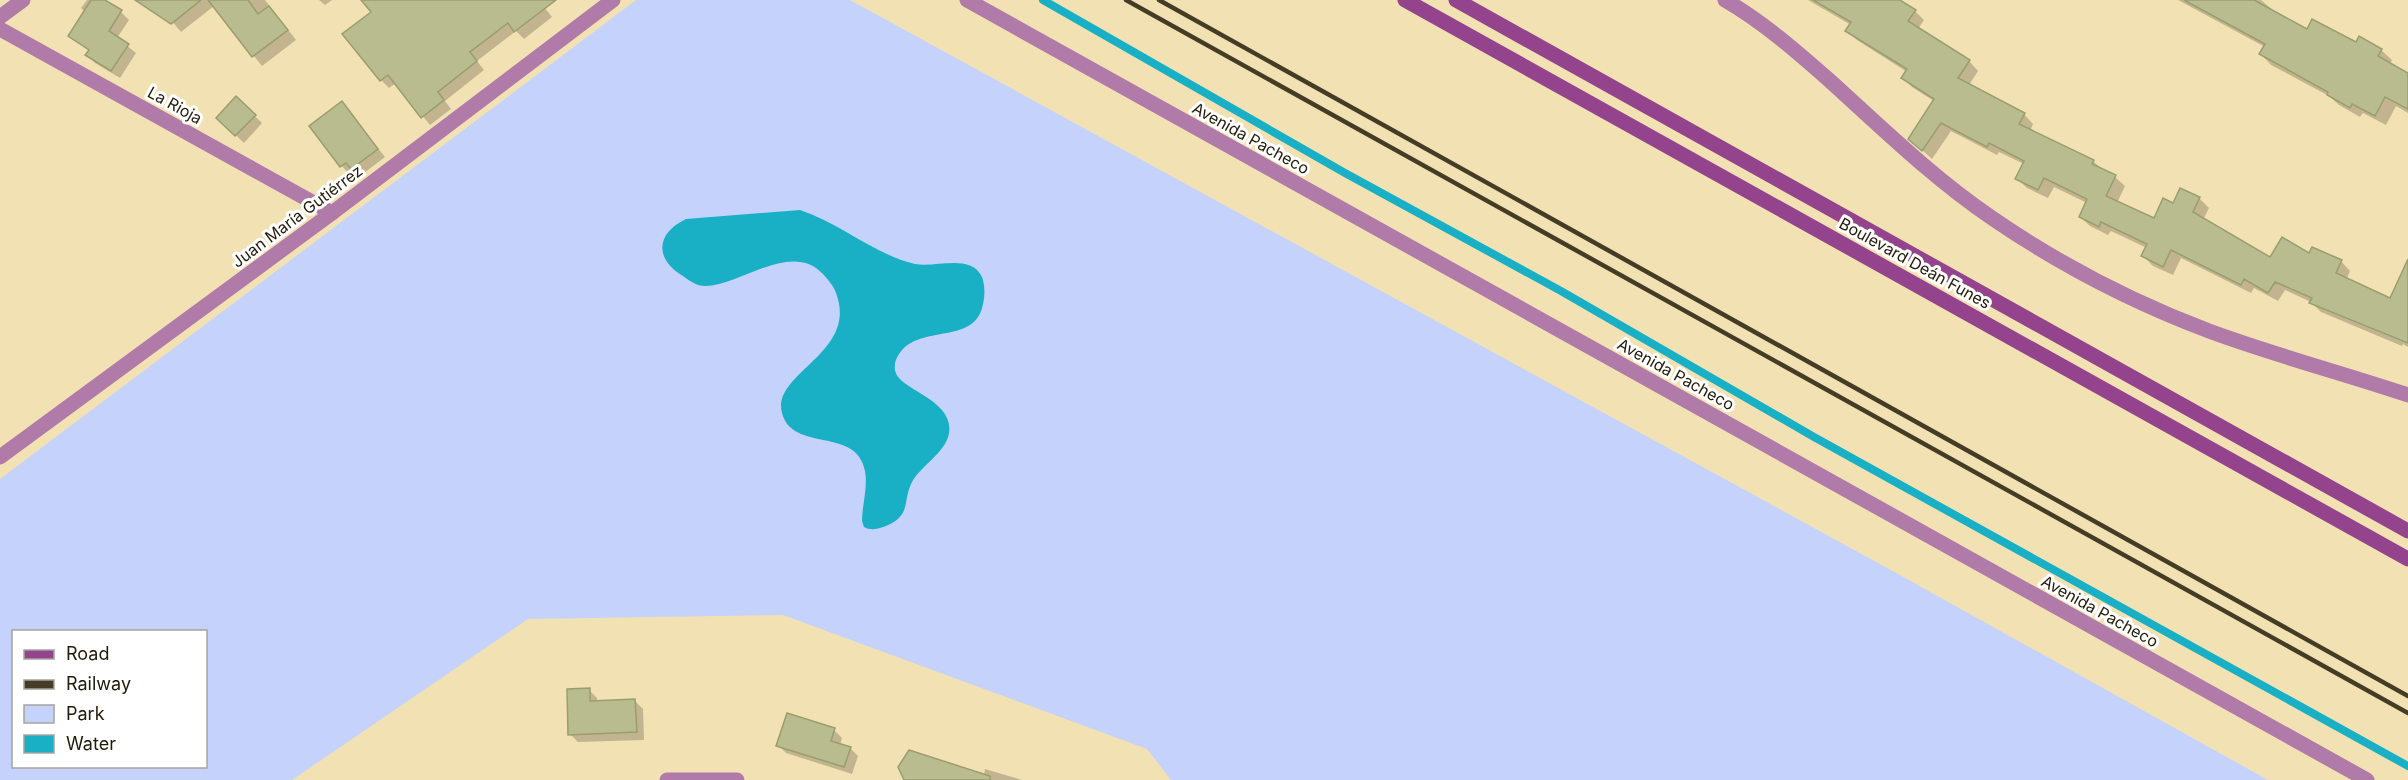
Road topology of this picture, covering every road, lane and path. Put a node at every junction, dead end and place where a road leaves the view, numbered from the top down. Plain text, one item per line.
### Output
1 (23, 0) edge
2 (612, 0) edge
3 (967, 0) edge
4 (1404, 0) edge
5 (1456, 0) edge
6 (1725, 0) edge
7 (0, 17) edge
8 (0, 29) edge
9 (332, 213) junction
10 (2408, 395) edge
11 (0, 457) edge
12 (2408, 531) edge
13 (2408, 559) edge
14 (667, 780) edge
15 (737, 780) edge
16 (2367, 780) edge

1 - 7 street
2 - 9 street, Juan María Gutiérrez
3 - 16 street, Avenida Pacheco
4 - 13 main road, Boulevard Deán Funes
5 - 12 main road, Boulevard Deán Funes
6 - 10 street
8 - 9 street, La Rioja
9 - 11 street, Juan María Gutiérrez
14 - 15 street

